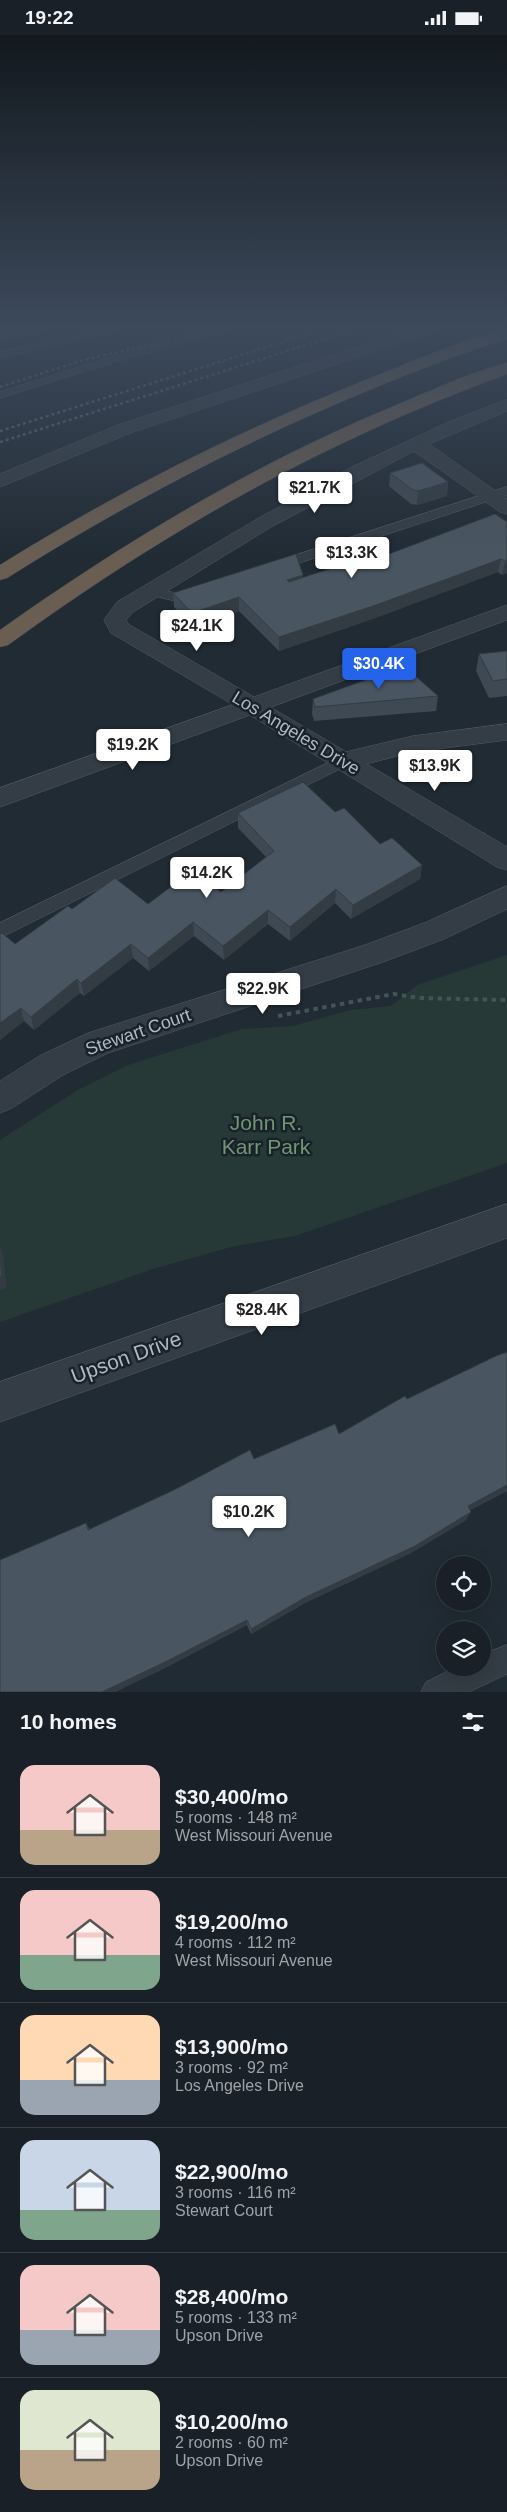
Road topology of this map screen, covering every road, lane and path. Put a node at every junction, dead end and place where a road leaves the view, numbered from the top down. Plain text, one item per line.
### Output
1 (205, 402) edge
2 (323, 402) edge
3 (420, 402) edge
4 (432, 402) edge
5 (507, 405) edge
6 (391, 414) junction
7 (417, 444) junction
8 (0, 481) edge
9 (499, 493) edge
10 (507, 508) edge
11 (267, 569) edge
12 (0, 574) edge
13 (211, 587) edge
14 (151, 591) junction
15 (507, 611) edge
16 (0, 641) edge
17 (252, 706) junction
18 (507, 732) edge
19 (342, 761) junction
20 (0, 798) edge
21 (507, 860) edge
22 (507, 897) edge
23 (0, 931) edge
24 (507, 1000) edge
25 (273, 1014) dead end
26 (0, 1098) edge
27 (507, 1221) edge
28 (0, 1402) edge
29 (507, 1659) edge
30 (436, 1692) edge

1 - 8 street
2 - 12 highway
3 - 6 highway
4 - 6 highway
5 - 7 street
6 - 16 highway
7 - 9 street
7 - 14 street
9 - 10 street
9 - 11 lane
13 - 14 lane
14 - 17 street, Los Angeles Drive
15 - 17 street
17 - 19 street, Los Angeles Drive
17 - 20 street
18 - 19 street
19 - 21 street, Los Angeles Drive
19 - 23 lane
22 - 26 street, Stewart Court
24 - 25 path
27 - 28 street, Upson Drive
29 - 30 lane

